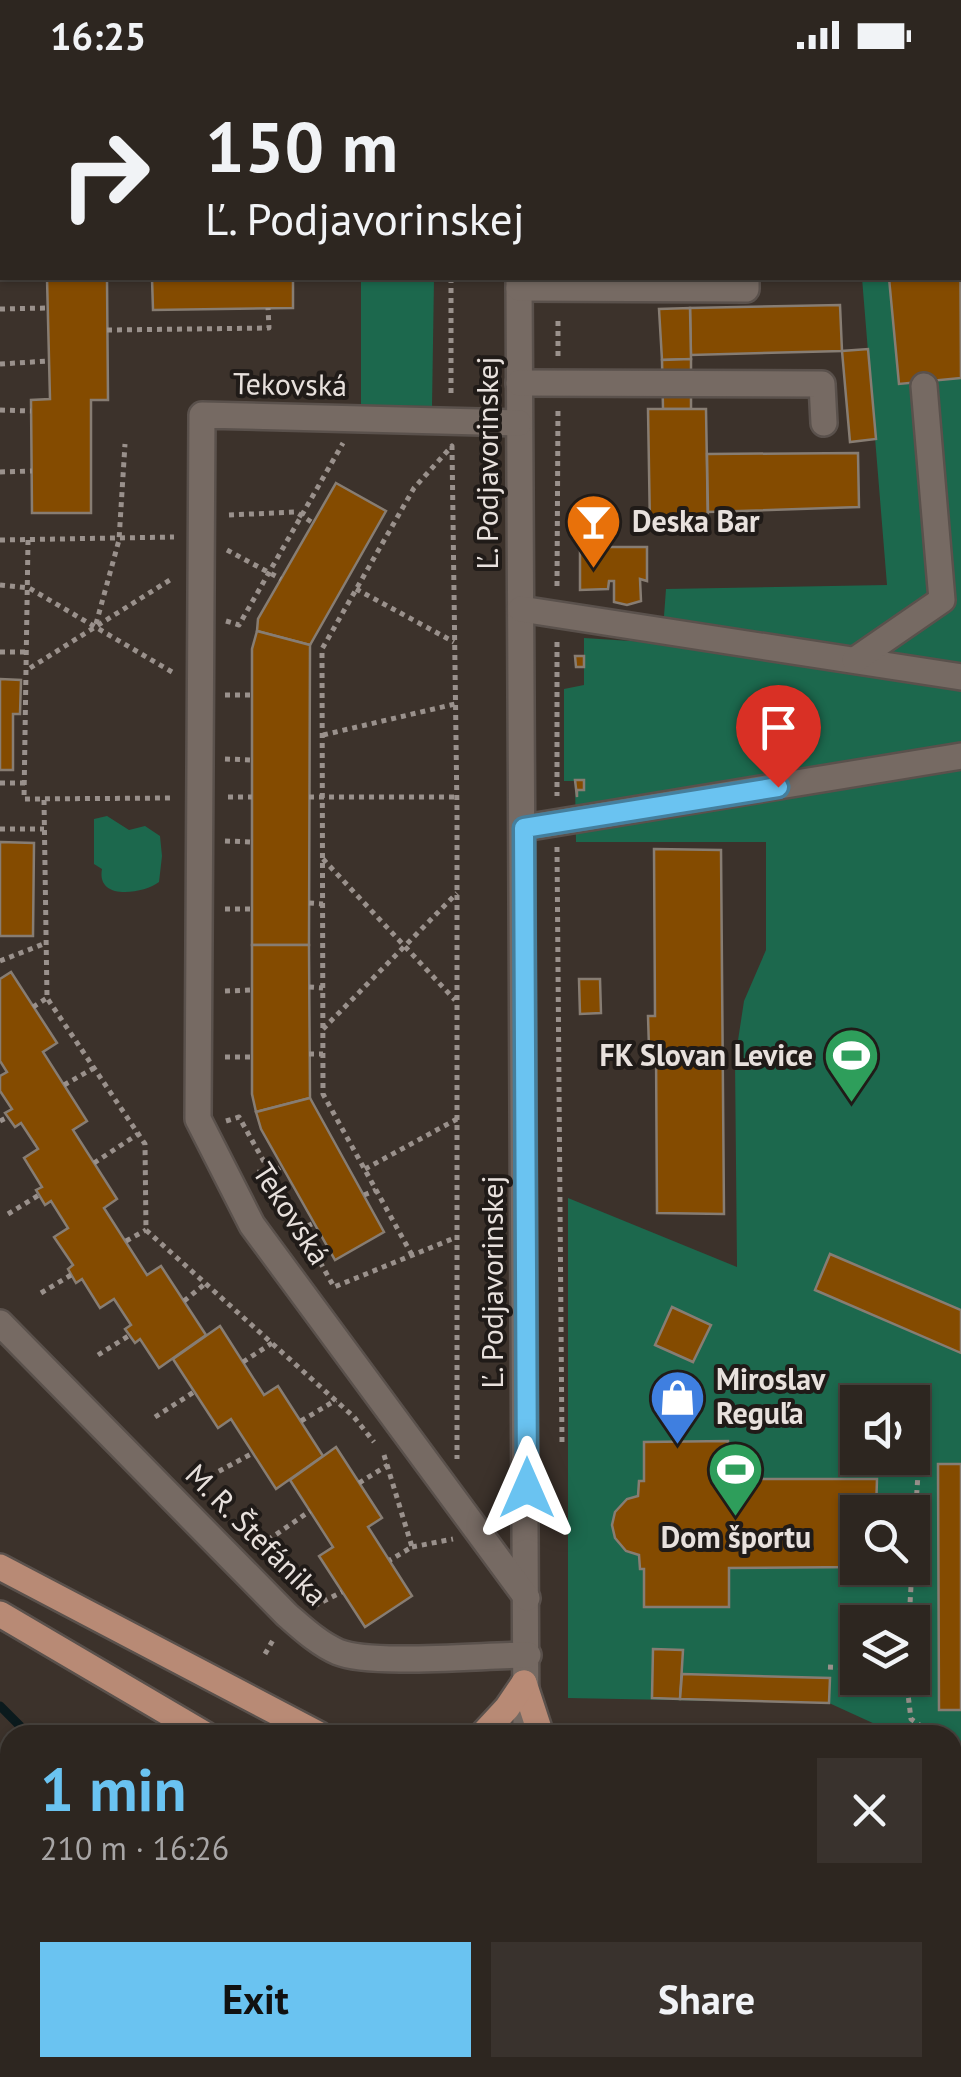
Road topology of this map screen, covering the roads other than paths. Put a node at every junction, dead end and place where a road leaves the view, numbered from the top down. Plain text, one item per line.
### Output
1 (746, 280) edge
2 (519, 283) edge
3 (519, 383) junction
4 (924, 386) dead end
5 (520, 422) junction
6 (824, 423) dead end
7 (521, 610) junction
8 (855, 660) junction
9 (961, 677) edge
10 (961, 756) edge
11 (524, 828) junction
12 (0, 1323) edge
13 (0, 1568) edge
14 (528, 1598) junction
15 (0, 1614) edge
16 (528, 1655) junction
17 (524, 1684) junction
18 (189, 1725) edge
19 (301, 1725) edge
20 (490, 1725) edge
21 (526, 1725) edge
22 (538, 1725) edge

1 - 2 street
2 - 3 street, Ľ. Podjavorinskej
3 - 5 street, Ľ. Podjavorinskej
3 - 6 street
4 - 8 street
5 - 7 street, Ľ. Podjavorinskej
5 - 14 street, Tekovská
7 - 8 street
7 - 11 street, Ľ. Podjavorinskej
8 - 9 street
10 - 11 street
11 - 14 street, Ľ. Podjavorinskej
12 - 16 street, M. R. Štefánika
13 - 19 main road
14 - 16 street, Ľ. Podjavorinskej
15 - 18 main road
16 - 17 street, Ľ. Podjavorinskej
17 - 20 main road
17 - 21 street, Ľ. Podjavorinskej
17 - 22 main road

